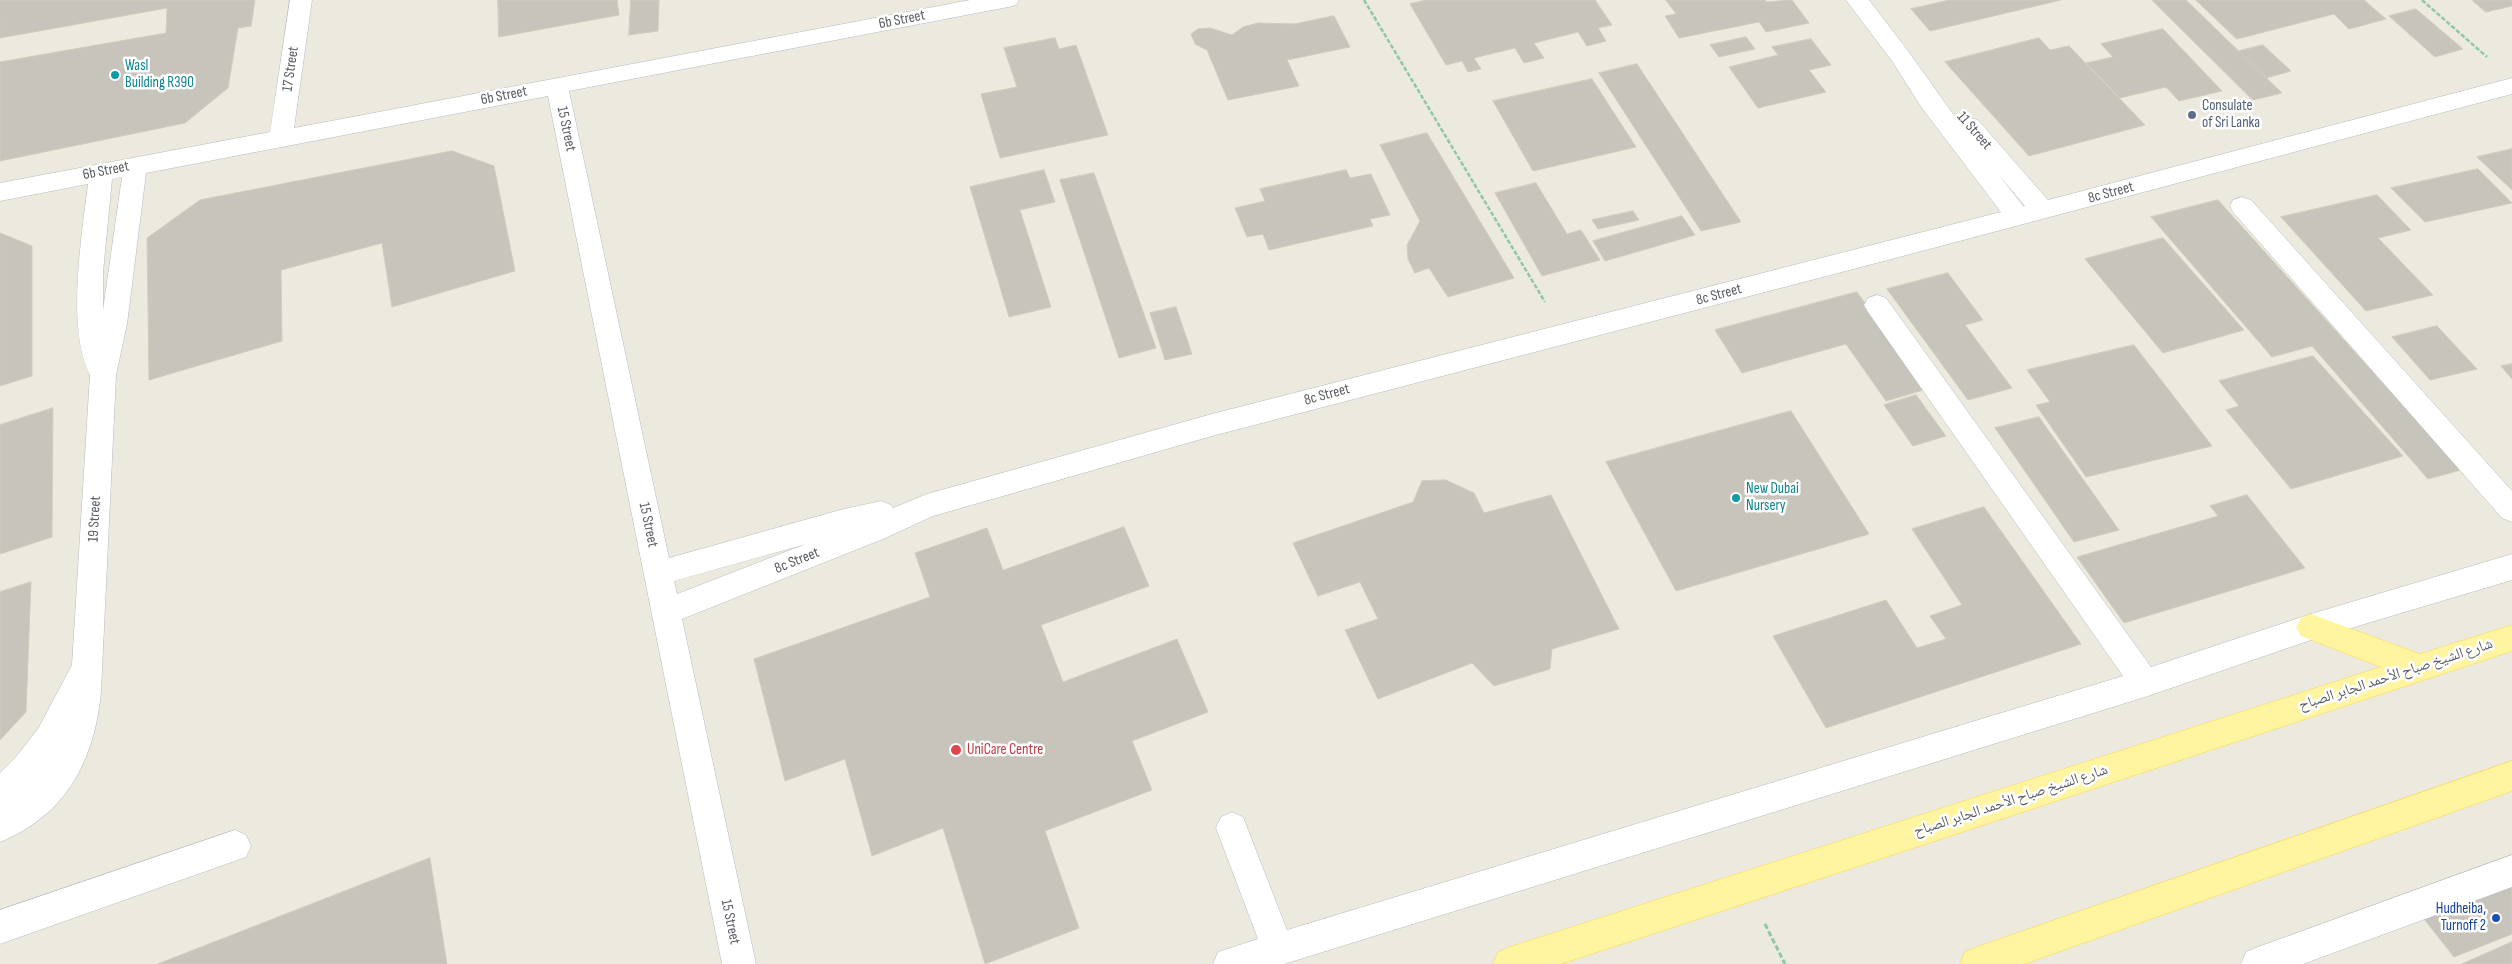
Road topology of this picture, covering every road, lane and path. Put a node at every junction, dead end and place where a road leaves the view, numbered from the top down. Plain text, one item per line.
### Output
1 (301, 0) edge
2 (1008, 0) edge
3 (1364, 0) edge
4 (1857, 0) edge
5 (2422, 0) edge
6 (1900, 56) junction
7 (2490, 59) dead end
8 (557, 86) junction
9 (2512, 86) edge
10 (281, 138) junction
11 (135, 166) junction
12 (101, 172) junction
13 (0, 192) edge
14 (2242, 206) dead end
15 (2043, 210) junction
16 (2018, 217) junction
17 (1877, 305) dead end
18 (1564, 335) junction
19 (103, 375) junction
20 (927, 506) junction
21 (2512, 510) edge
22 (2512, 567) edge
23 (658, 573) junction
24 (666, 612) junction
25 (2311, 627) junction
26 (2512, 638) edge
27 (2421, 668) junction
28 (2145, 682) junction
29 (2512, 776) edge
30 (20, 789) edge
31 (0, 826) edge
32 (1232, 828) dead end
33 (235, 846) dead end
34 (2512, 871) edge
35 (0, 927) edge
36 (1278, 949) junction
37 (739, 964) edge
38 (1230, 964) edge
39 (1510, 964) edge
40 (1977, 964) edge
41 (2258, 964) edge

1 - 10 street, 17 Street
2 - 8 street, 6b Street
3 - 18 path
4 - 6 street, 11 Street
5 - 7 path
6 - 15 street, 11 Street
6 - 16 street, 11 Street
8 - 10 street, 6b Street
8 - 23 street, 15 Street
9 - 15 street, 8c Street
10 - 11 street, 6b Street
11 - 12 street, 6b Street
11 - 19 street, 19 Street
12 - 13 street, 6b Street
12 - 19 street, 19 Street
14 - 21 street
15 - 16 street, 8c Street
16 - 18 street, 8c Street
17 - 28 street
18 - 20 street, 8c Street
19 - 30 street, 19 Street
20 - 23 street, 8c Street
20 - 24 street, 8c Street
22 - 25 street
23 - 24 street, 15 Street
24 - 37 street, 15 Street
25 - 27 main road
25 - 28 street
26 - 27 main road, شارع الشيخ صباح الأحمد الجابر الصباح
27 - 39 main road, شارع الشيخ صباح الأحمد الجابر الصباح
28 - 36 street
29 - 40 main road
30 - 31 street, 19 Street
32 - 36 street
33 - 35 street
34 - 41 street
36 - 38 street

